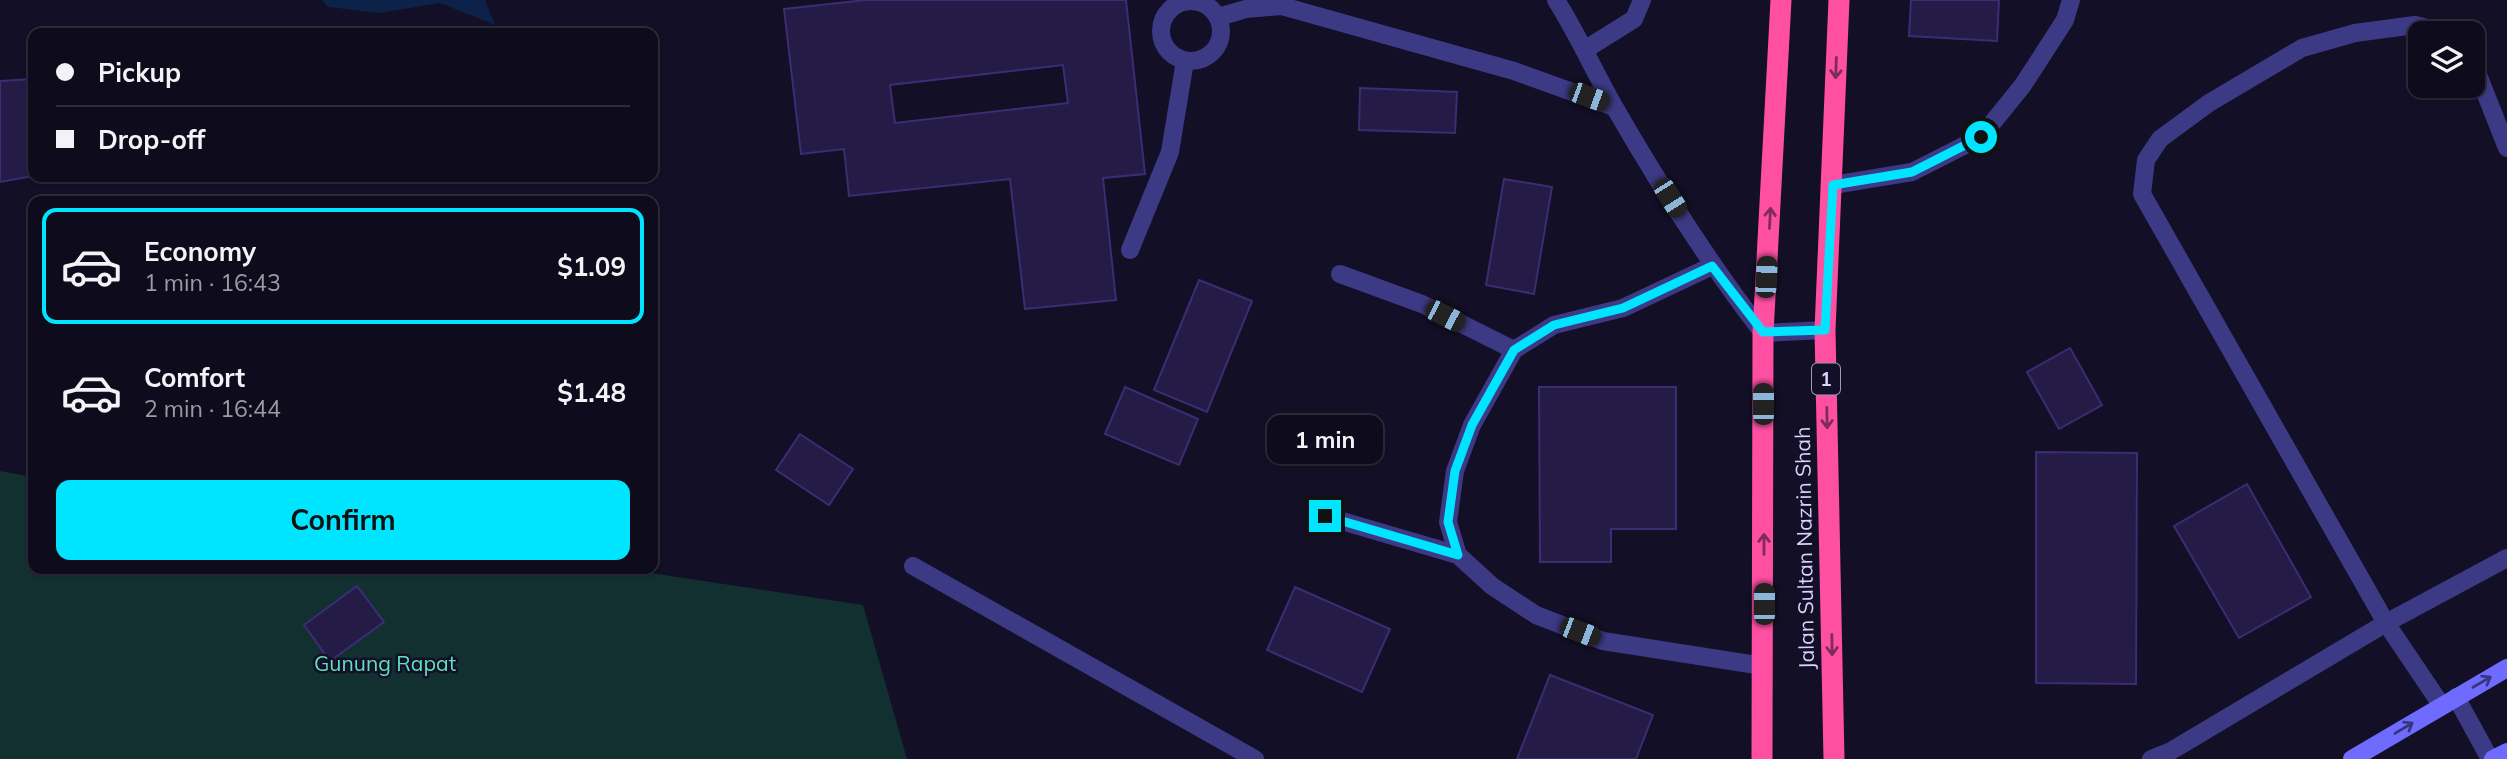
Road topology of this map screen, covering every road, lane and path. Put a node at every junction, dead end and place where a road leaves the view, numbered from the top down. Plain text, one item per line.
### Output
1 (1556, 0) edge
2 (1642, 0) edge
3 (1781, 0) edge
4 (1839, 0) edge
5 (2071, 0) edge
6 (1183, 1) edge
7 (1218, 17) junction
8 (2408, 26) edge
9 (1586, 49) junction
10 (1185, 61) junction
11 (2485, 92) edge
12 (1614, 107) junction
13 (2507, 148) edge
14 (1833, 185) junction
15 (1130, 250) dead end
16 (1712, 266) junction
17 (1340, 274) dead end
18 (1825, 330) junction
19 (1763, 332) junction
20 (1514, 350) junction
21 (1325, 516) dead end
22 (1458, 555) junction
23 (2507, 558) edge
24 (913, 566) dead end
25 (2386, 623) junction
26 (1763, 666) junction
27 (2507, 668) edge
28 (2449, 702) junction
29 (2507, 751) edge
30 (1255, 759) edge
31 (1762, 759) edge
32 (1834, 759) edge
33 (2151, 759) edge
34 (2352, 759) edge
35 (2492, 759) edge

1 - 9 street
2 - 9 street
19 -> 3 highway, Jalan Sultan Nazrin Shah
4 -> 14 highway, Jalan Sultan Nazrin Shah / 1
5 - 14 street
6 - 7 street
6 - 10 street
7 - 10 street
7 - 12 street
8 - 25 street
9 - 12 street
10 - 15 street
11 - 13 street
12 - 16 street
14 - 18 highway, Jalan Sultan Nazrin Shah / 1
16 - 19 street
16 - 20 street
17 - 20 street
18 - 19 street
18 -> 32 highway, Jalan Sultan Nazrin Shah / 1
26 -> 19 highway, Jalan Sultan Nazrin Shah
20 - 22 street
21 - 22 street
22 - 26 street
23 - 25 street
24 - 30 street
25 - 28 street
25 - 33 street
26 - 31 highway, Jalan Sultan Nazrin Shah
28 -> 27 main road
34 -> 28 main road
28 - 35 street
29 - 35 main road

